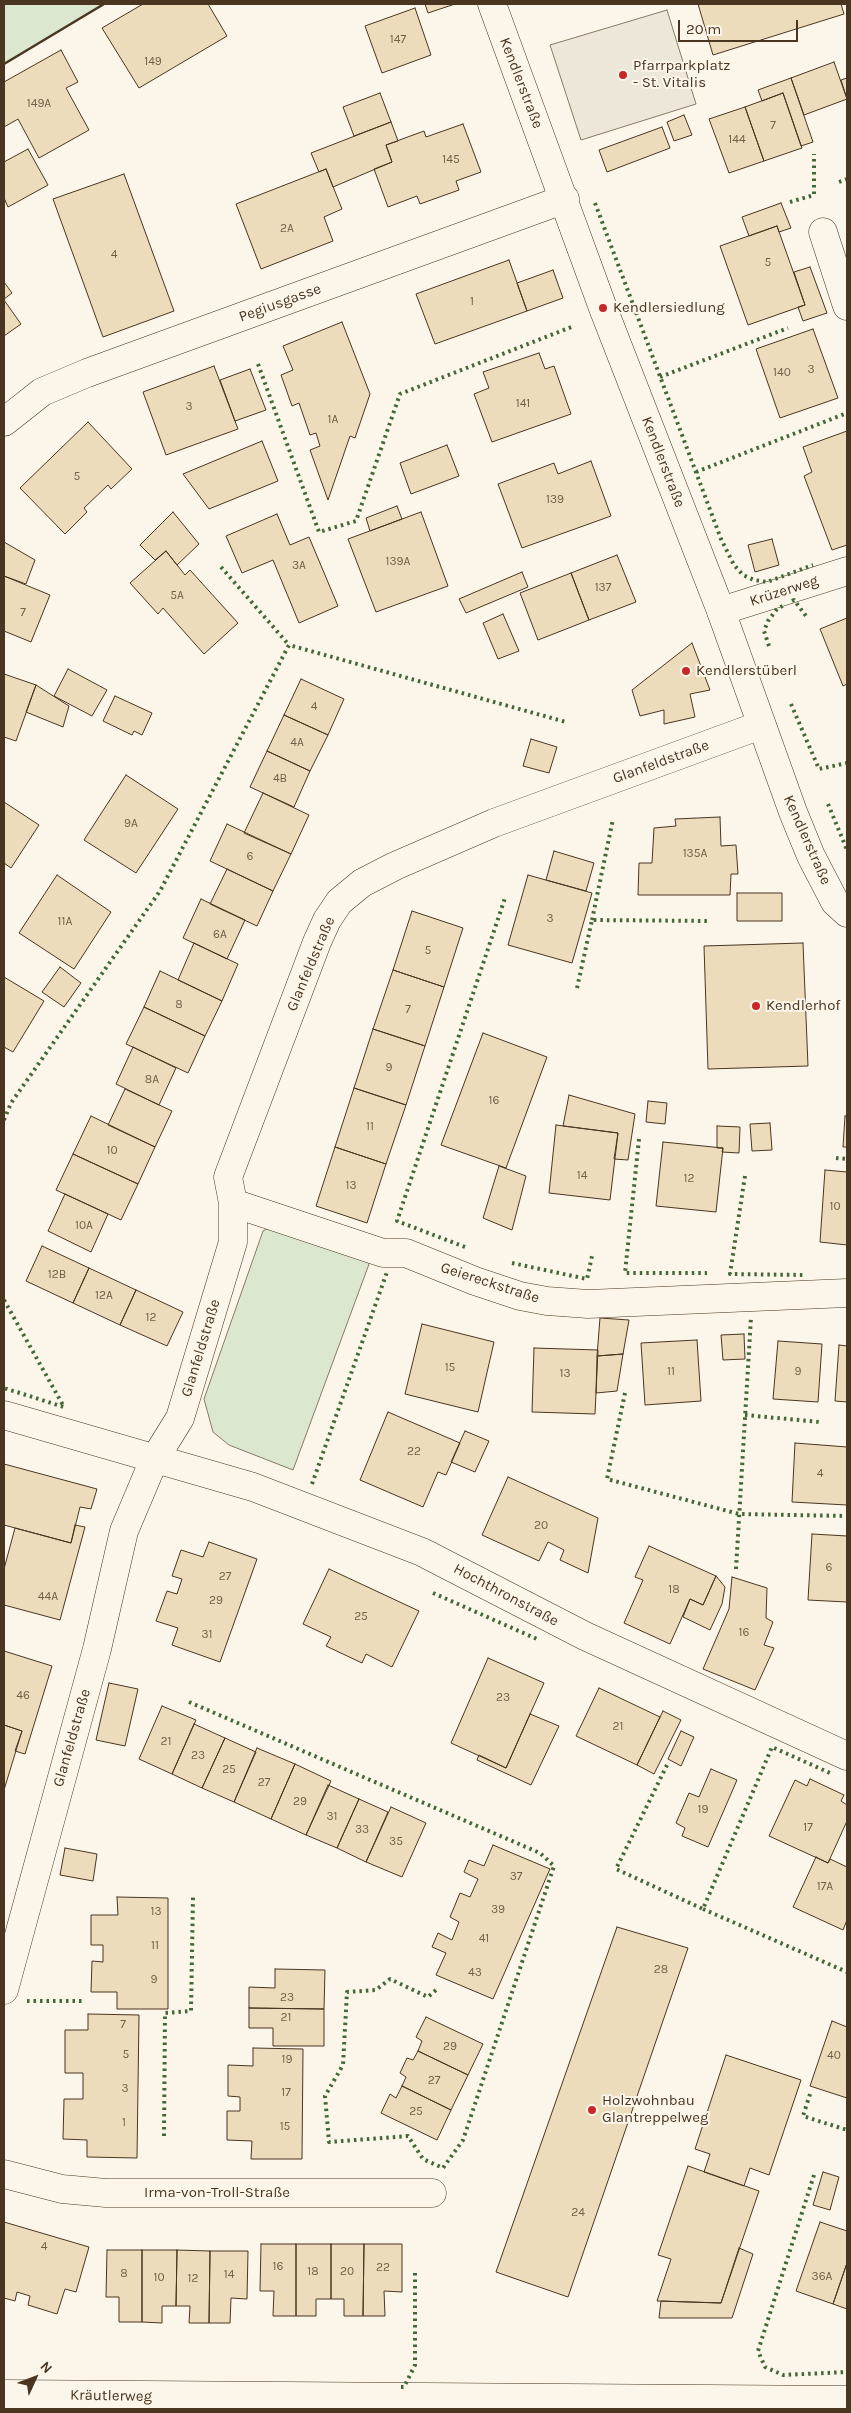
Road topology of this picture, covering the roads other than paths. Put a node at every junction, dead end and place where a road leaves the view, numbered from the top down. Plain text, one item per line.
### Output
1 (492, 4) edge
2 (565, 199) junction
3 (823, 232) dead end
4 (847, 306) edge
5 (4, 422) edge
6 (847, 570) edge
7 (720, 611) junction
8 (761, 725) junction
9 (847, 913) edge
10 (233, 1202) junction
11 (847, 1293) edge
12 (4, 1415) edge
13 (154, 1460) junction
14 (847, 1756) edge
15 (4, 1990) edge
16 (4, 2174) edge
17 (432, 2193) dead end
18 (4, 2394) edge
19 (847, 2400) edge

1 - 2 street, Kendlerstraße
2 - 5 street, Pegiusgasse
2 - 7 street, Kendlerstraße
3 - 4 street
6 - 7 street, Krüzerweg
7 - 8 street, Kendlerstraße
8 - 9 street, Kendlerstraße
8 - 10 street, Glanfeldstraße
10 - 11 street, Geiereckstraße
10 - 13 street, Glanfeldstraße
12 - 13 street
13 - 14 street, Hochthronstraße
13 - 15 street, Glanfeldstraße
16 - 17 street, Irma-von-Troll-Straße
18 - 19 street, Kräutlerweg

